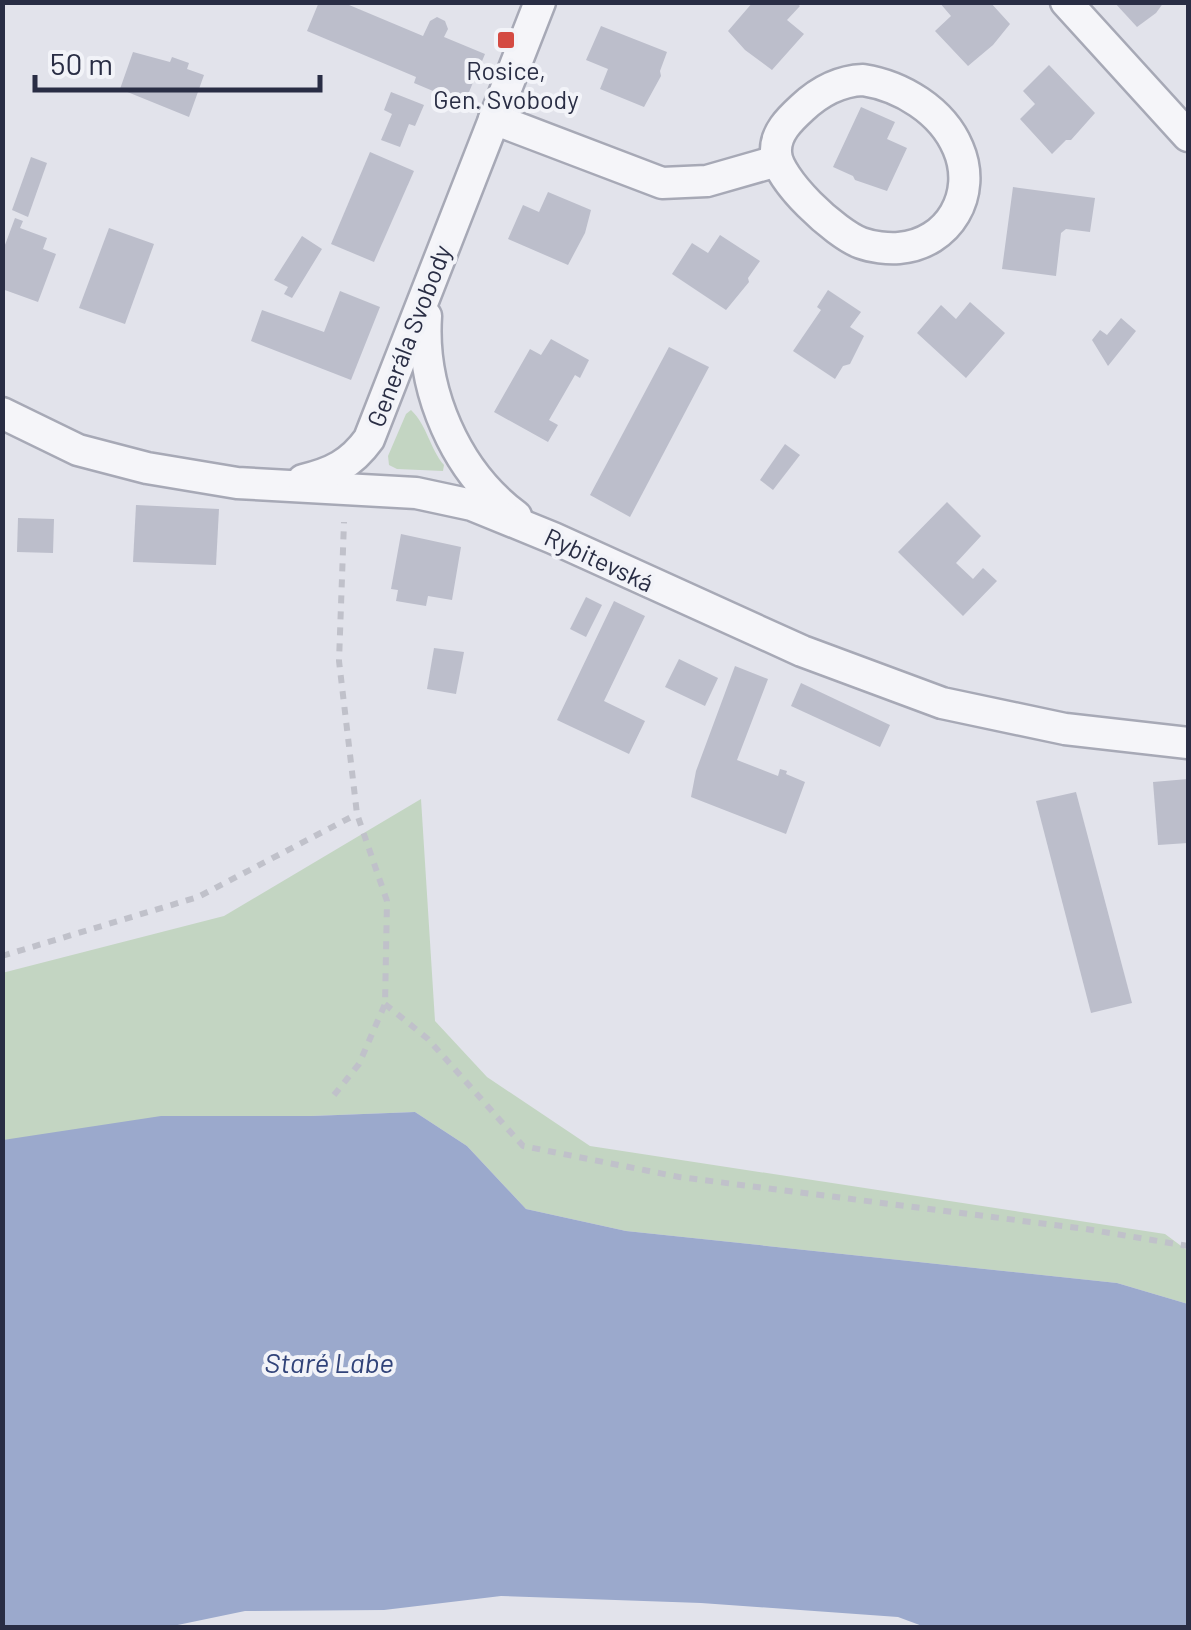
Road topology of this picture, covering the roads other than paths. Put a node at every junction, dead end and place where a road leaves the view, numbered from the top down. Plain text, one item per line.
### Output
1 (540, 2) edge
2 (1066, 2) edge
3 (494, 119) junction
4 (1188, 136) edge
5 (777, 162) junction
6 (440, 256) junction
7 (2, 413) edge
8 (260, 484) junction
9 (553, 538) junction
10 (1188, 743) edge

1 - 3 street, Generála Svobody
2 - 4 street
3 - 5 street
3 - 6 street, Generála Svobody
5 - 5 street
6 - 8 street, Generála Svobody
6 - 9 street
7 - 8 street, Rybitevská
8 - 9 street, Rybitevská
9 - 10 street, Rybitevská

